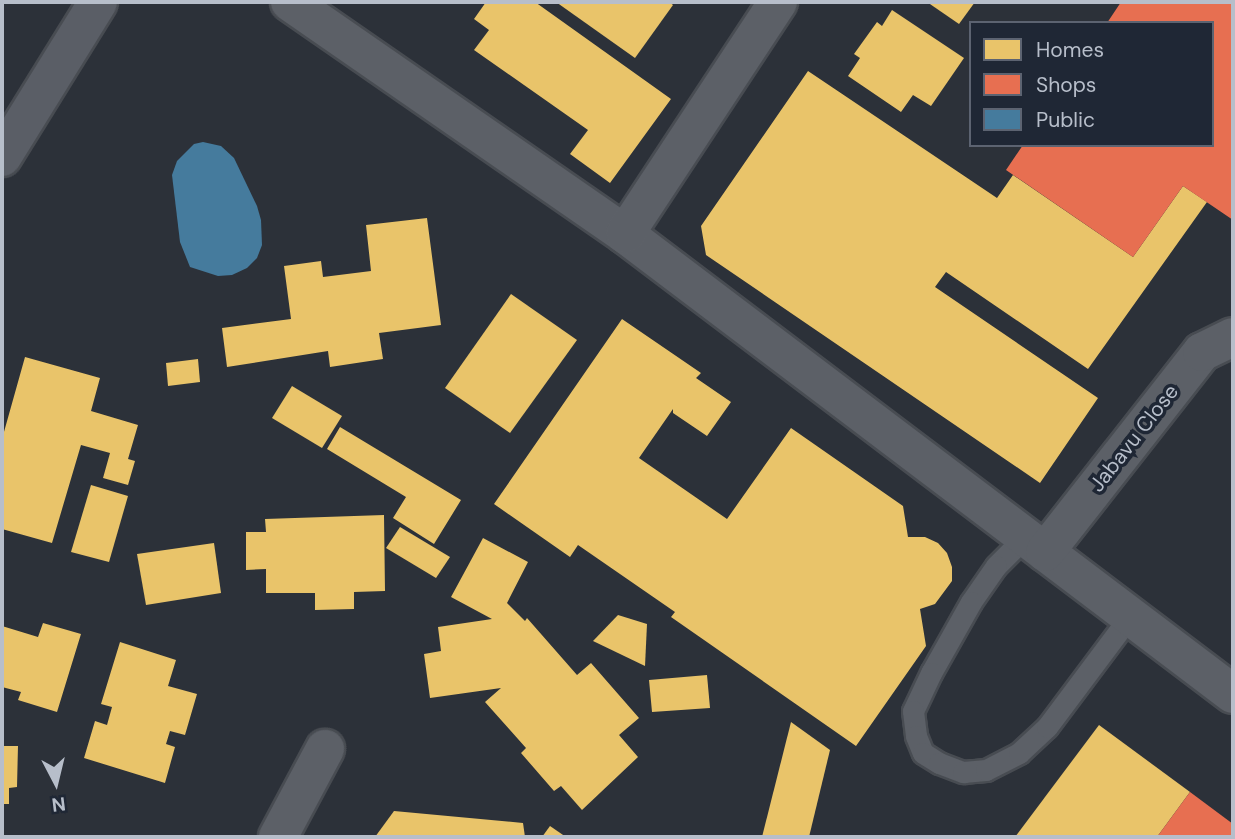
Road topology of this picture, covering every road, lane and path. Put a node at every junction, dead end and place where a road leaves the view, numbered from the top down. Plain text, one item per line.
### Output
1 (98, 2) edge
2 (290, 2) edge
3 (778, 2) edge
4 (2, 158) edge
5 (625, 234) junction
6 (1233, 337) edge
7 (1035, 544) junction
8 (1130, 616) junction
9 (1233, 694) edge
10 (326, 749) dead end
11 (278, 837) edge

1 - 4 street
2 - 5 street
3 - 5 street
5 - 7 street
6 - 7 street, Jabavu Close
7 - 8 street
7 - 8 lane
8 - 9 street
10 - 11 street

